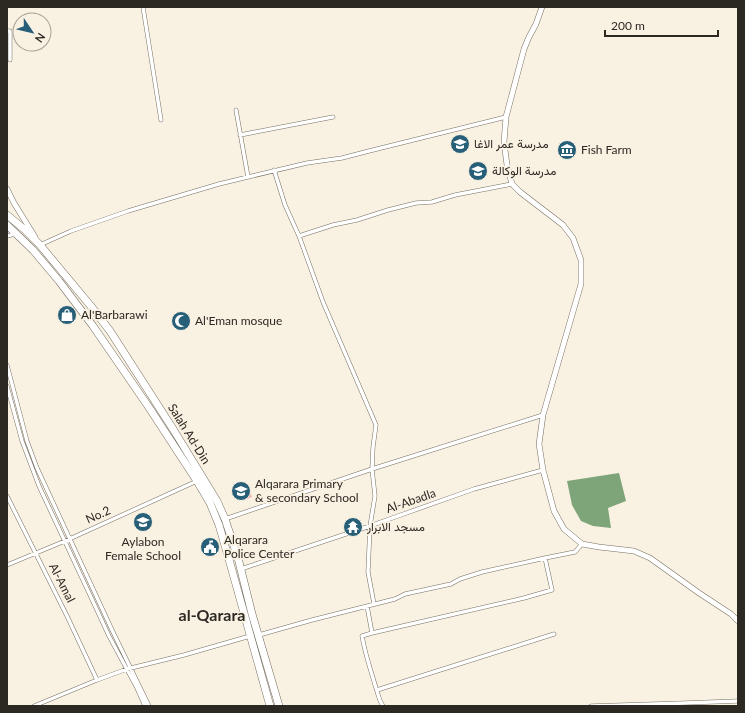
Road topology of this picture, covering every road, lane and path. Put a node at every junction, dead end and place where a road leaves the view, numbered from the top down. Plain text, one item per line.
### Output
1 (143, 7) edge
2 (542, 7) edge
3 (7, 31) edge
4 (10, 60) dead end
5 (236, 110) dead end
6 (333, 117) dead end
7 (506, 118) junction
8 (161, 120) dead end
9 (240, 135) junction
10 (274, 170) junction
11 (248, 177) junction
12 (512, 184) junction
13 (7, 189) edge
14 (7, 215) edge
15 (7, 225) edge
16 (16, 233) junction
17 (7, 236) edge
18 (299, 236) junction
19 (40, 245) junction
20 (112, 335) junction
21 (104, 341) junction
22 (7, 365) edge
23 (7, 386) edge
24 (543, 415) junction
25 (372, 469) junction
26 (543, 470) junction
27 (197, 481) junction
28 (7, 496) edge
29 (225, 519) junction
30 (370, 526) junction
31 (70, 539) junction
32 (65, 541) junction
33 (582, 544) junction
34 (36, 554) junction
35 (545, 558) junction
36 (7, 565) edge
37 (241, 569) junction
38 (245, 583) junction
39 (237, 586) junction
40 (249, 601) junction
41 (241, 603) junction
42 (374, 604) junction
43 (367, 606) junction
44 (738, 621) edge
45 (372, 633) junction
46 (554, 634) dead end
47 (255, 636) junction
48 (129, 669) junction
49 (97, 680) junction
50 (377, 690) junction
51 (738, 700) edge
52 (34, 706) edge
53 (145, 706) edge
54 (149, 706) edge
55 (270, 706) edge
56 (279, 706) edge
57 (383, 706) edge
58 (591, 706) edge

1 - 8 street
2 - 7 street
3 - 4 street
5 - 9 street
6 - 9 street
7 - 10 street
7 - 12 street
9 - 11 street
10 - 11 street
10 - 18 street
11 - 19 street
12 - 18 street
12 - 24 street
13 - 19 street
14 - 19 highway, Salah Ad-Din
15 - 16 highway, Salah Ad-Din
16 - 17 street
16 - 21 highway, Salah Ad-Din
18 - 25 street
19 - 20 highway, Salah Ad-Din
20 - 21 highway
20 - 29 highway, Salah Ad-Din
21 - 27 highway, Salah Ad-Din
22 - 31 street
23 - 32 street
24 - 25 street
24 - 26 street
25 - 29 street
25 - 30 street
26 - 30 street, Al-Abadla
26 - 33 street
27 - 31 street, No.2
27 - 39 highway, Salah Ad-Din
28 - 34 street, Al-Amal
29 - 37 highway, Salah Ad-Din
30 - 37 street, Al-Abadla
30 - 42 street
31 - 32 street, No.2
31 - 48 street
32 - 34 street, No.2
32 - 48 street
33 - 35 street
33 - 44 street
34 - 36 street, No.2
34 - 49 street, Al-Amal
35 - 42 street
35 - 45 street
37 - 38 highway, Salah Ad-Din
38 - 39 highway
38 - 40 highway, Salah Ad-Din
39 - 41 highway, Salah Ad-Din
40 - 41 highway
40 - 47 highway, Salah Ad-Din
41 - 47 highway, Salah Ad-Din
42 - 43 street
43 - 45 street
43 - 47 street
45 - 50 street
46 - 50 street
47 - 48 street
47 - 55 highway, Salah Ad-Din
47 - 56 highway, Salah Ad-Din
48 - 49 street
48 - 53 street
48 - 54 street
49 - 52 street
50 - 57 street
51 - 58 street

